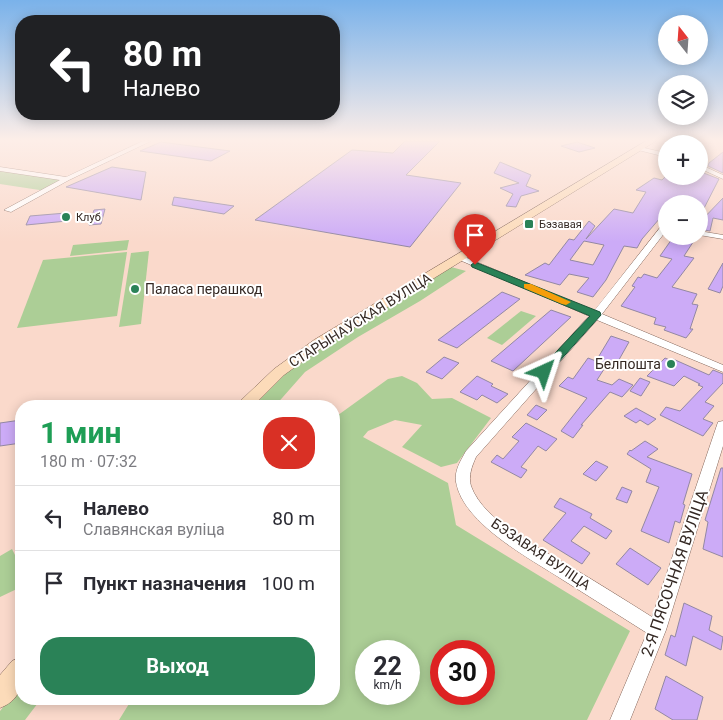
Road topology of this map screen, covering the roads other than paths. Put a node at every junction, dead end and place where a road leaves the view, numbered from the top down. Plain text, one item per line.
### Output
1 (38, 175) edge
2 (76, 175) edge
3 (597, 175) edge
4 (67, 179) junction
5 (8, 210) dead end
6 (708, 234) edge
7 (658, 236) edge
8 (723, 237) edge
9 (458, 258) junction
10 (596, 315) junction
11 (723, 369) edge
12 (249, 400) edge
13 (723, 425) edge
14 (657, 630) junction
15 (15, 677) edge
16 (0, 695) edge
17 (620, 720) edge

1 - 4 street
2 - 4 street
3 - 9 main road, СТАРЫНАЎСКАЯ ВУЛІЦА
4 - 5 street
6 - 8 street
7 - 10 street, БЭЗАВАЯ ВУЛІЦА
9 - 10 street
9 - 12 main road, СТАРЫНАЎСКАЯ ВУЛІЦА
10 - 11 street
10 - 14 street, БЭЗАВАЯ ВУЛІЦА
13 - 14 street, 2-Я ПЯСОЧНАЯ ВУЛІЦА
14 - 17 street, 2-Я ПЯСОЧНАЯ ВУЛІЦА
15 - 16 main road

